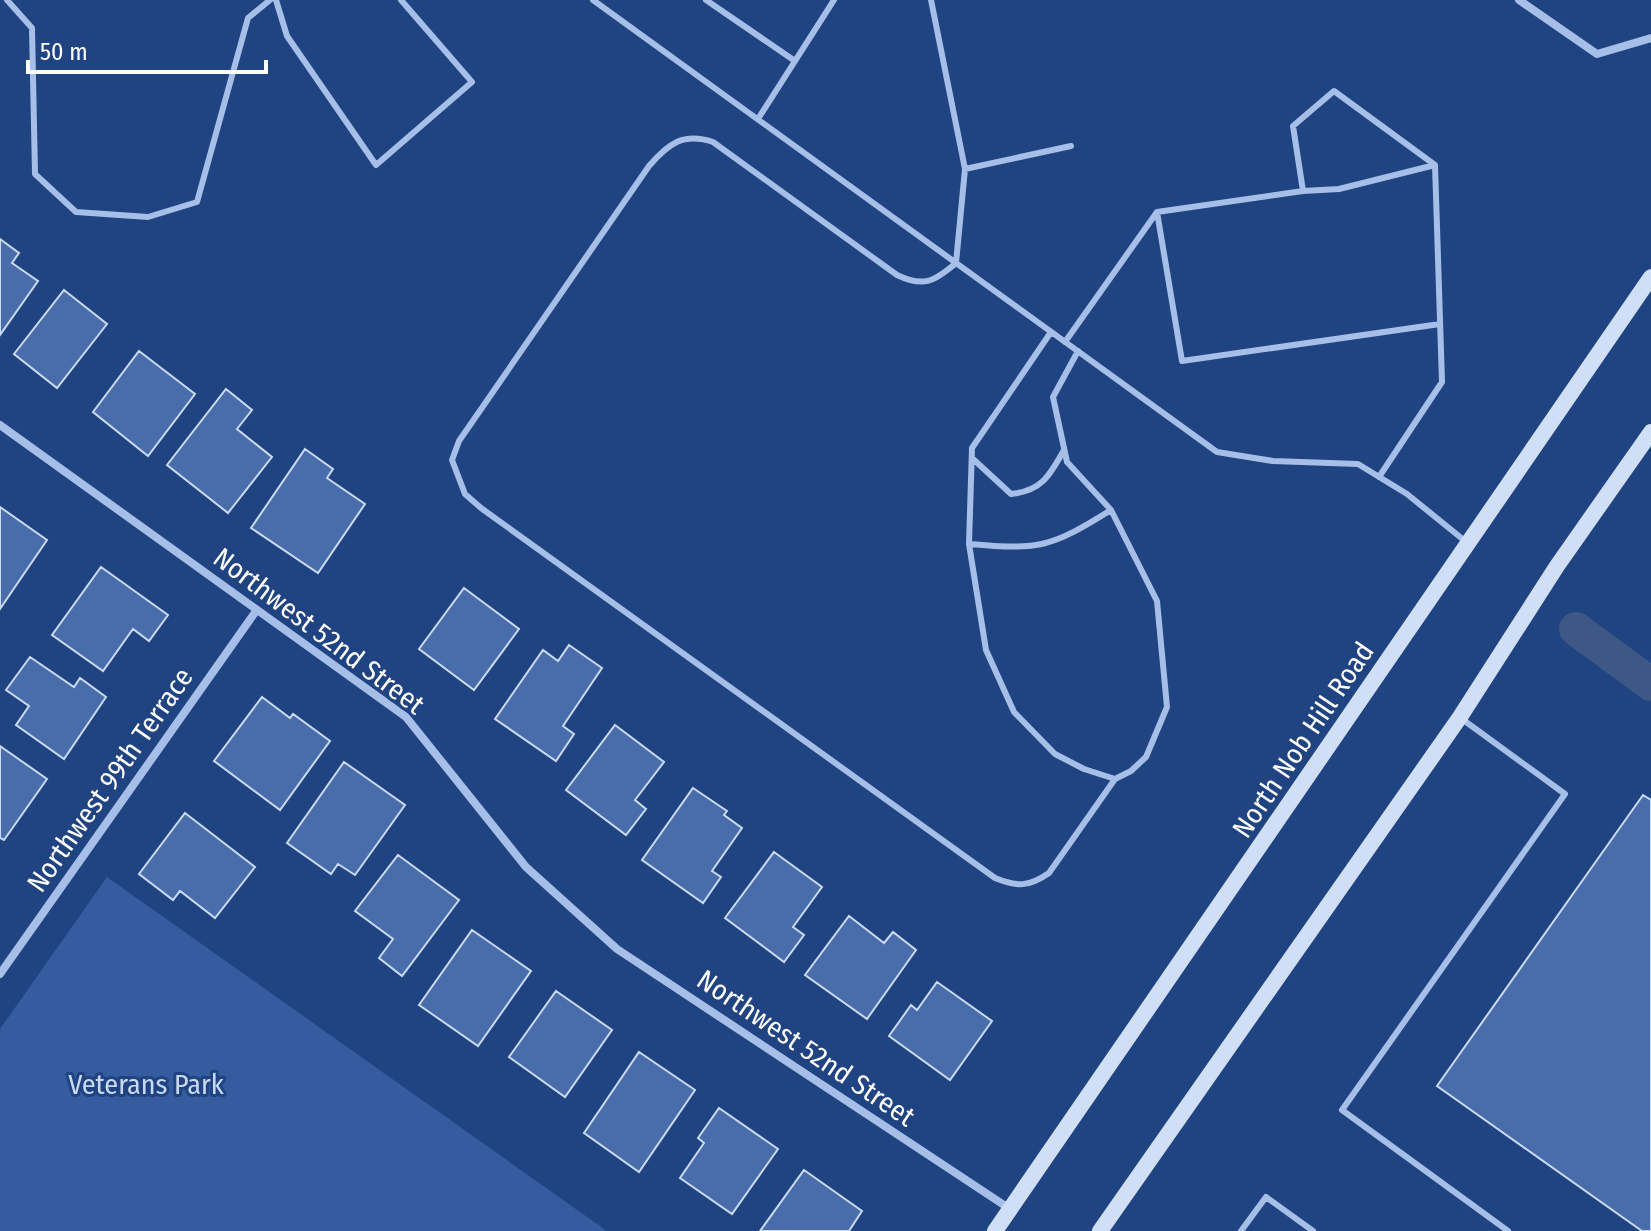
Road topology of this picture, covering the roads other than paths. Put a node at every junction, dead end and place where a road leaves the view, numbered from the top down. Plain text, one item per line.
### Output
1 (7, 0) edge
2 (273, 0) edge
3 (401, 0) edge
4 (593, 0) edge
5 (706, 0) edge
6 (834, 0) edge
7 (931, 0) edge
8 (1519, 0) edge
9 (1651, 38) edge
10 (795, 61) junction
11 (758, 119) junction
12 (1071, 146) dead end
13 (1435, 165) junction
14 (965, 169) junction
15 (1303, 191) junction
16 (1157, 212) junction
17 (956, 263) junction
18 (1651, 277) edge
19 (1440, 324) junction
20 (1051, 332) junction
21 (1065, 342) junction
22 (1078, 351) junction
23 (0, 425) edge
24 (1651, 432) edge
25 (1064, 450) junction
26 (972, 458) junction
27 (1379, 477) junction
28 (1111, 510) junction
29 (1468, 543) junction
30 (969, 544) junction
31 (256, 611) junction
32 (1460, 717) junction
33 (1115, 779) junction
34 (0, 974) edge
35 (1010, 1209) junction
36 (995, 1231) edge
37 (1100, 1231) edge
38 (1241, 1231) edge
39 (1313, 1231) edge
40 (1508, 1231) edge

1 - 2 lane
2 - 3 lane
4 - 11 lane
5 - 10 lane
6 - 10 lane
7 - 14 lane
8 - 9 street
10 - 11 lane
11 - 17 lane
12 - 14 lane
13 - 15 lane
13 - 15 lane
13 - 19 lane
14 - 17 lane
15 - 16 lane
16 - 19 lane
16 - 21 lane
17 - 20 lane
17 - 33 lane
18 - 29 main road, North Nob Hill Road
19 - 27 lane
20 - 21 lane
20 - 26 lane
21 - 22 lane
22 - 25 lane
22 - 27 lane
23 - 31 street, Northwest 52nd Street
24 - 32 main road
25 - 26 lane
25 - 28 lane
26 - 30 lane
27 - 29 lane
28 - 30 lane
28 - 33 lane
29 - 35 main road, North Nob Hill Road
30 - 33 lane
31 - 34 street, Northwest 99th Terrace
31 - 35 street, Northwest 52nd Street
32 - 37 main road
32 - 40 lane
35 - 36 main road, North Nob Hill Road
38 - 39 lane

